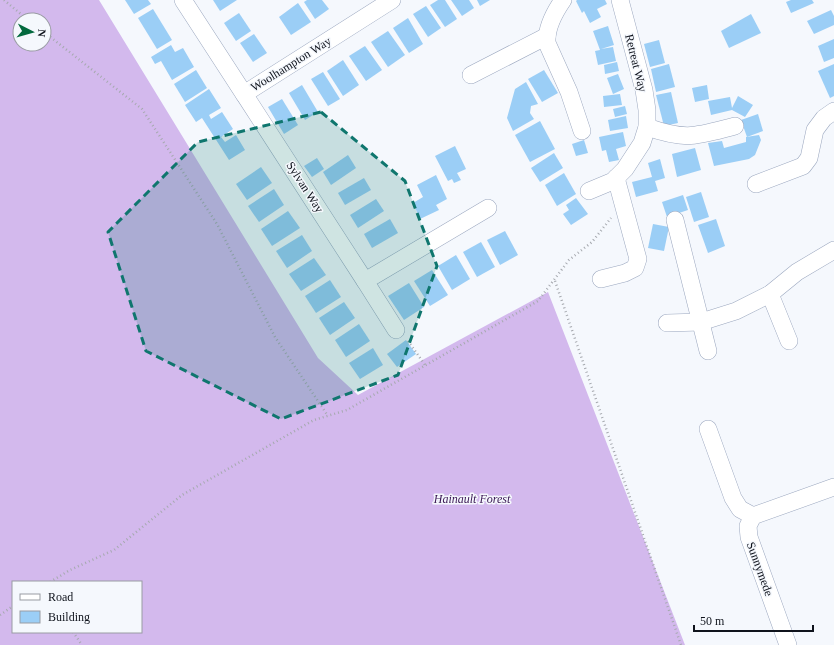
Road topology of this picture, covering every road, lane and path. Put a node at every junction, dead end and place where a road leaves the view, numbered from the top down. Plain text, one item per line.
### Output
1 (4, 0) edge
2 (183, 0) edge
3 (392, 0) edge
4 (563, 0) edge
5 (620, 0) edge
6 (18, 12) edge
7 (547, 36) junction
8 (52, 38) edge
9 (471, 74) dead end
10 (244, 94) junction
11 (834, 111) edge
12 (735, 126) dead end
13 (647, 127) junction
14 (582, 131) dead end
15 (614, 180) junction
16 (756, 184) dead end
17 (589, 191) dead end
18 (488, 208) dead end
19 (613, 215) dead end
20 (675, 220) dead end
21 (834, 250) edge
22 (601, 279) dead end
23 (554, 280) junction
24 (365, 281) junction
25 (770, 294) junction
26 (701, 322) junction
27 (667, 323) dead end
28 (396, 330) joint
29 (790, 341) dead end
30 (708, 351) dead end
31 (425, 365) junction
32 (328, 416) junction
33 (708, 429) dead end
34 (834, 487) edge
35 (753, 516) junction
36 (52, 581) edge
37 (12, 607) edge
38 (0, 615) edge
39 (74, 633) edge
40 (82, 645) edge
41 (681, 645) edge
42 (788, 645) edge

1 - 6 path
2 - 10 street, Woolhampton Way
3 - 10 street, Woolhampton Way
4 - 7 street
5 - 13 street, Retreat Way
7 - 9 street
7 - 14 street
8 - 32 path
10 - 24 street, Sylvan Way
11 - 16 street
12 - 13 street
13 - 15 street, Retreat Way
15 - 17 street
15 - 22 street
18 - 24 street
19 - 23 path
20 - 26 street
21 - 25 street
23 - 31 path
23 - 41 path
24 - 28 street, Sylvan Way
25 - 26 street
25 - 29 street
26 - 27 street
26 - 30 street
28 - 31 path
31 - 32 path
32 - 36 path
33 - 35 street
34 - 35 street
35 - 42 street, Sunnymede
37 - 38 path
39 - 40 path

